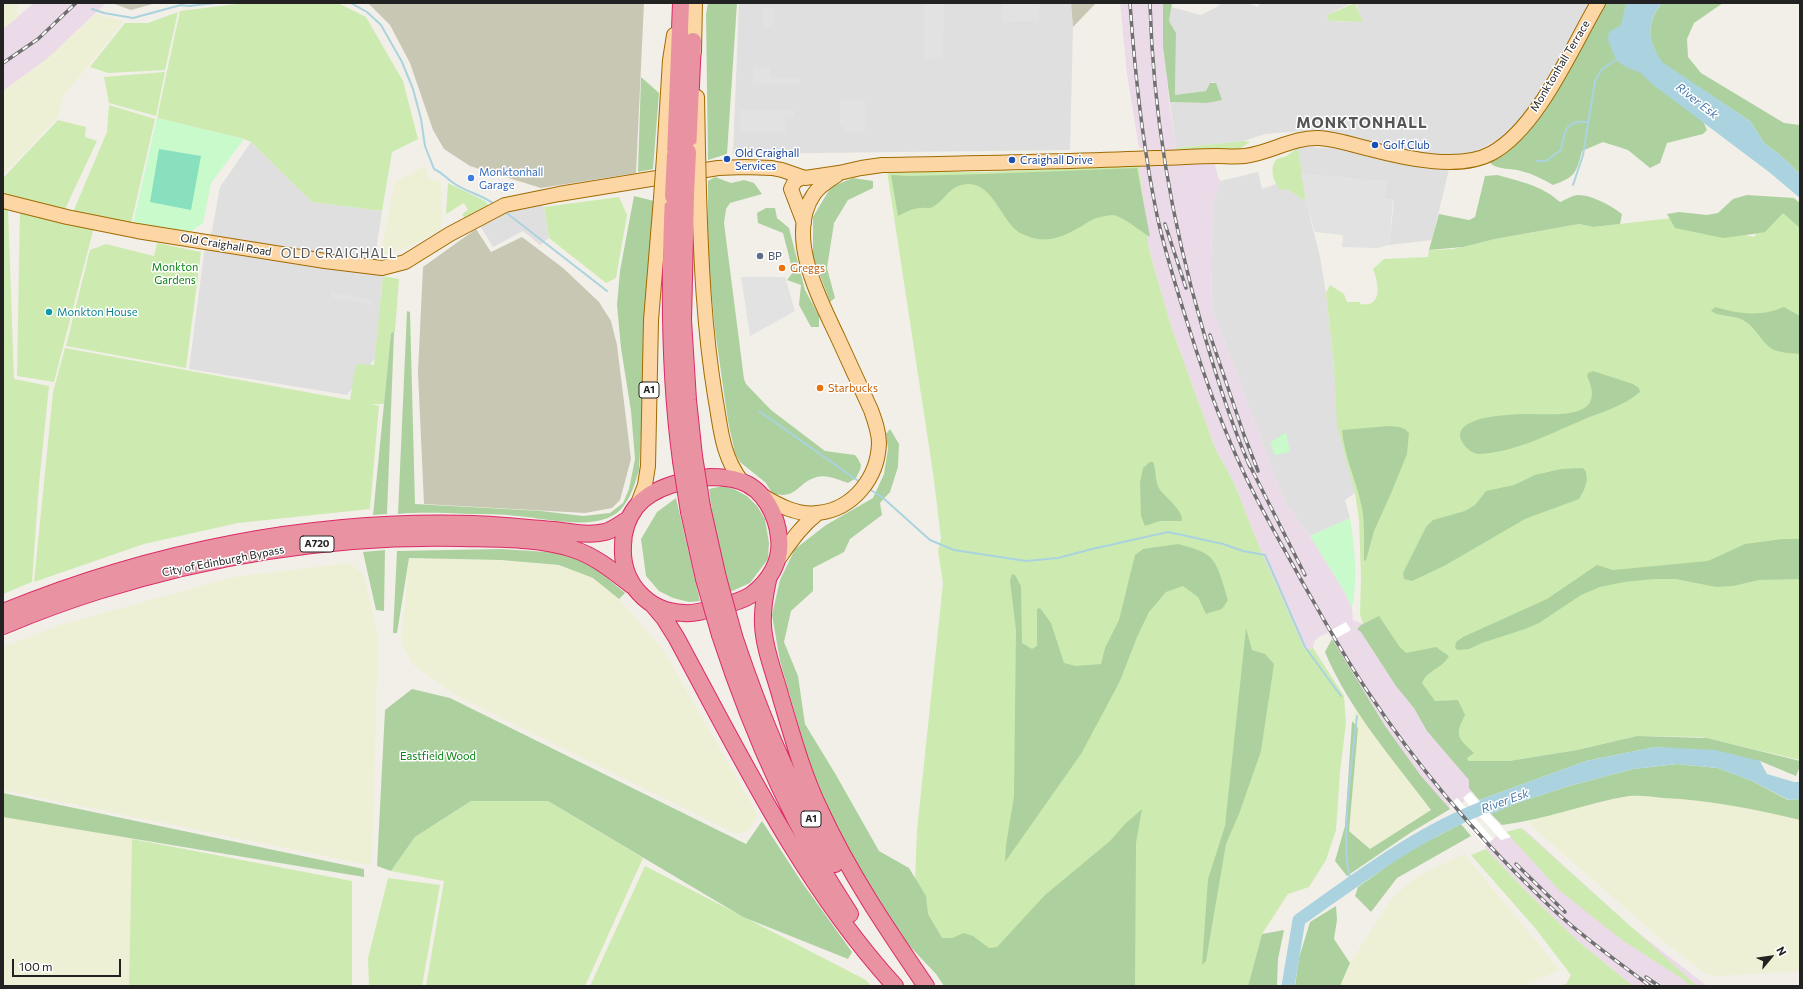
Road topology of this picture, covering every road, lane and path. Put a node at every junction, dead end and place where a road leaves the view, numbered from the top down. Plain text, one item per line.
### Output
1 (680, 3) edge
2 (695, 3) edge
3 (1598, 3) edge
4 (693, 41) joint
5 (681, 153) junction
6 (839, 173) junction
7 (798, 184) junction
8 (680, 195) junction
9 (813, 195) junction
10 (3, 201) edge
11 (804, 223) junction
12 (742, 482) junction
13 (761, 495) junction
14 (637, 506) junction
15 (818, 513) junction
16 (627, 520) junction
17 (777, 561) junction
18 (768, 580) junction
19 (631, 585) junction
20 (653, 605) junction
21 (3, 612) edge
22 (3, 626) edge
23 (727, 635) junction
24 (895, 986) edge
25 (900, 986) edge
26 (917, 986) edge
27 (926, 986) edge

1 - 5 highway, A1
2 - 4 main road, A1
3 - 6 main road, Monktonhall Terrace
4 - 5 highway, A1
5 - 8 highway, A1, bridge
5 - 8 main road, A1, bridge
6 - 7 main road, Monktonhall Terrace
6 - 9 main road
7 - 9 main road
7 - 9 main road
7 - 10 main road, Old Craighall Road
7 - 11 main road
8 - 12 main road, A1
8 - 14 main road, A1
8 - 23 highway, A1, bridge
9 - 11 main road
11 - 15 main road
12 - 13 highway
12 - 14 highway
13 - 15 main road
13 - 17 highway
14 - 16 highway
15 - 17 main road
16 - 19 highway
16 - 21 highway, City of Edinburgh Bypass / A720
17 - 18 highway
18 - 20 highway
18 - 27 highway, A1
19 - 20 highway, City of Edinburgh Bypass
19 - 22 highway, City of Edinburgh Bypass / A720
20 - 24 highway, City of Edinburgh Bypass
23 - 25 highway, A1
23 - 26 highway, A1

